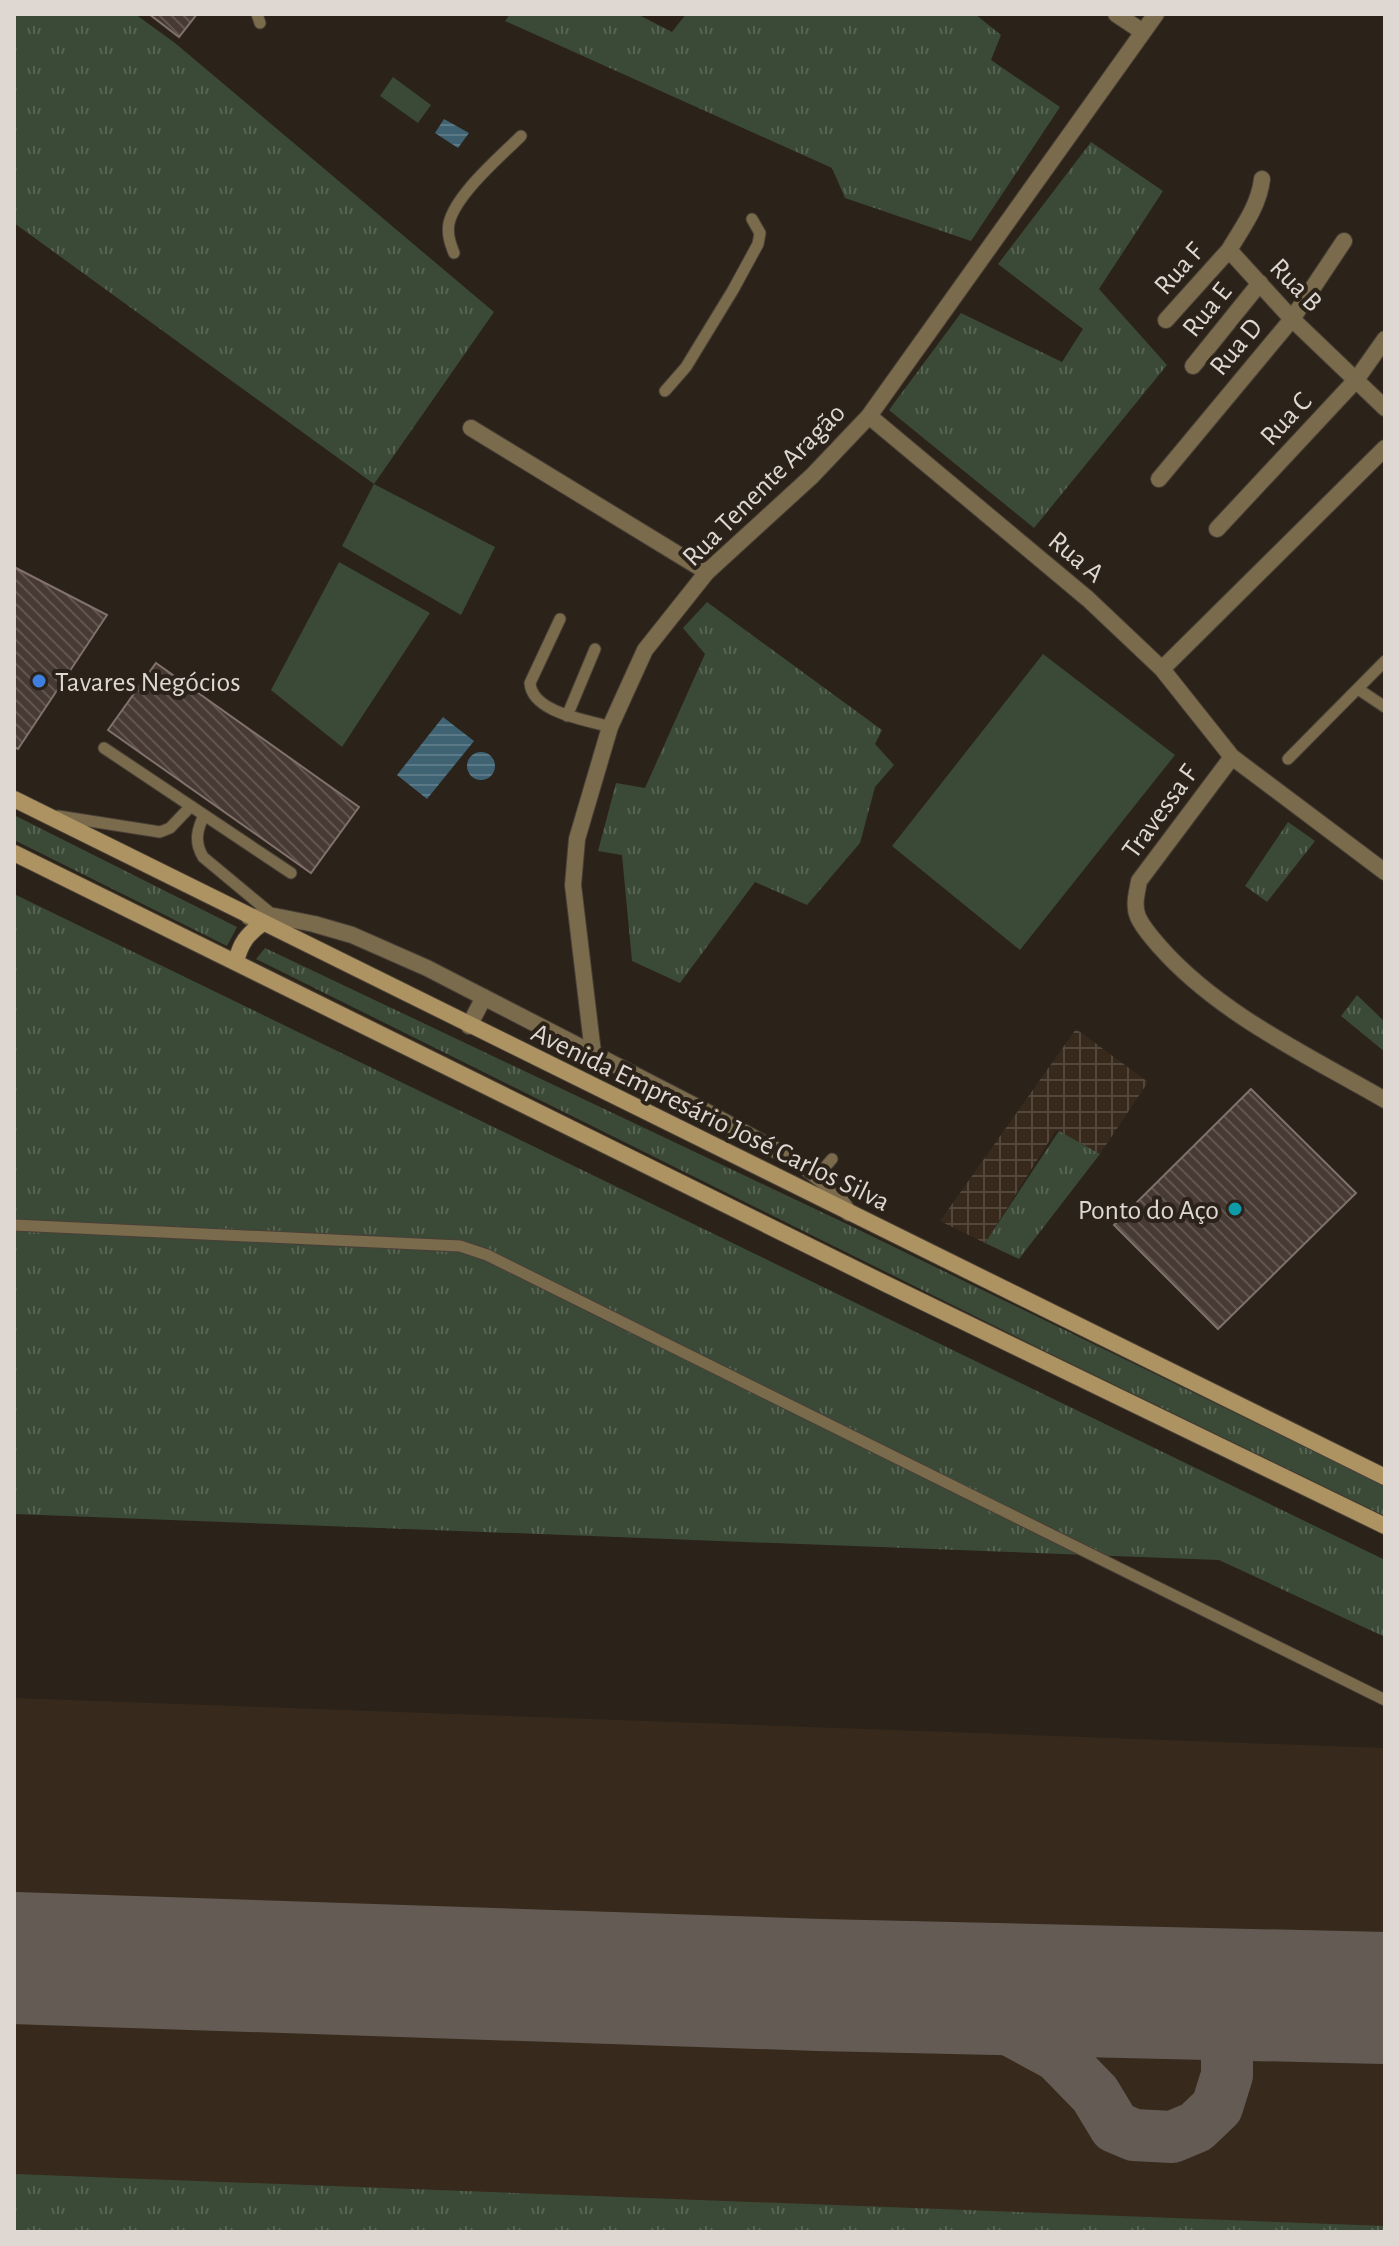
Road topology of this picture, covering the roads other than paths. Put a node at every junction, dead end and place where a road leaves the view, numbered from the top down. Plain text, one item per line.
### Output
1 (1116, 14) edge
2 (1156, 14) edge
3 (1143, 32) junction
4 (521, 136) dead end
5 (1262, 179) dead end
6 (752, 219) dead end
7 (1344, 241) dead end
8 (1229, 250) junction
9 (454, 253) dead end
10 (1260, 283) junction
11 (1292, 319) junction
12 (1166, 320) dead end
13 (1385, 339) edge
14 (1193, 366) dead end
15 (1356, 380) junction
16 (665, 391) dead end
17 (1385, 408) edge
18 (869, 416) junction
19 (471, 428) dead end
20 (1385, 448) edge
21 (1159, 479) dead end
22 (1217, 529) dead end
23 (707, 572) junction
24 (560, 619) dead end
25 (595, 649) dead end
26 (1385, 661) edge
27 (1162, 669) junction
28 (1358, 689) junction
29 (1385, 707) edge
30 (567, 716) junction
31 (610, 727) junction
32 (104, 748) dead end
33 (1232, 757) junction
34 (1288, 759) dead end
35 (14, 799) edge
36 (191, 806) junction
37 (41, 813) junction
38 (204, 815) junction
39 (14, 853) edge
40 (1385, 872) edge
41 (291, 873) dead end
42 (262, 919) junction
43 (236, 962) junction
44 (484, 997) junction
45 (469, 1026) junction
46 (593, 1053) junction
47 (1385, 1100) edge
48 (832, 1159) dead end
49 (818, 1175) junction
50 (849, 1213) junction
51 (14, 1225) edge
52 (1385, 1477) edge
53 (1385, 1526) edge
54 (1385, 1700) edge

1 - 3 street
2 - 3 street, Rua Tenente Aragão
3 - 18 street, Rua Tenente Aragão
4 - 9 lane
5 - 8 street, Rua B
6 - 16 lane
7 - 11 street, Rua D
8 - 10 street, Rua B
8 - 12 street, Rua F
10 - 11 street, Rua B
10 - 14 street, Rua E
11 - 15 street, Rua B
11 - 21 street, Rua D
13 - 15 street, Rua C
15 - 17 street, Rua B
15 - 22 street, Rua C
18 - 23 street, Rua Tenente Aragão
18 - 27 street, Rua A
19 - 23 street
20 - 27 street
23 - 31 street, Rua Tenente Aragão
24 - 30 lane
25 - 30 lane
26 - 28 lane
27 - 33 street, Rua A
28 - 29 lane
28 - 34 lane
30 - 31 lane
31 - 46 street, Rua Tenente Aragão
32 - 36 lane
33 - 40 street
33 - 47 street, Travessa F
35 - 37 main road, Avenida Empresário José Carlos Silva
36 - 37 lane
36 - 38 lane
37 - 42 main road, Avenida Empresário José Carlos Silva
38 - 41 lane
38 - 42 lane
39 - 43 main road
42 - 43 main road
42 - 44 street
42 - 45 main road, Avenida Empresário José Carlos Silva
43 - 53 main road
44 - 45 street
44 - 46 street
45 - 50 main road, Avenida Empresário José Carlos Silva
46 - 49 street
48 - 49 lane
49 - 50 street
50 - 52 main road, Avenida Empresário José Carlos Silva
51 - 54 lane

